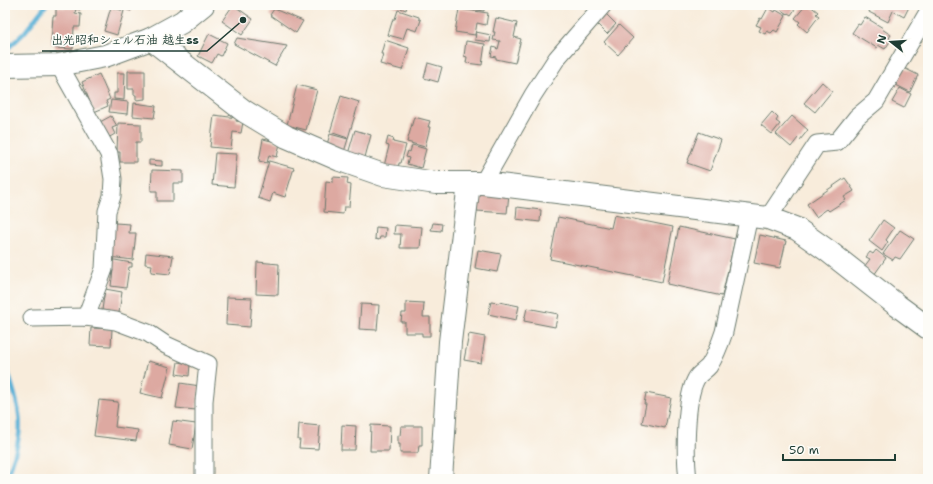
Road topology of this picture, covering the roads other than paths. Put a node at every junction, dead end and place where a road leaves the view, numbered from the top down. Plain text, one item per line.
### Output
1 (203, 5) edge
2 (603, 5) edge
3 (928, 12) edge
4 (151, 39) junction
5 (59, 65) junction
6 (6, 66) edge
7 (476, 183) junction
8 (759, 217) junction
9 (86, 317) junction
10 (32, 318) dead end
11 (928, 328) edge
12 (204, 479) edge
13 (441, 479) edge
14 (688, 479) edge

1 - 4 street
2 - 7 street
3 - 8 street
4 - 5 street
4 - 7 street
5 - 6 street
5 - 9 street
7 - 8 street
7 - 13 street
8 - 11 street
8 - 14 street
9 - 10 street
9 - 12 street

